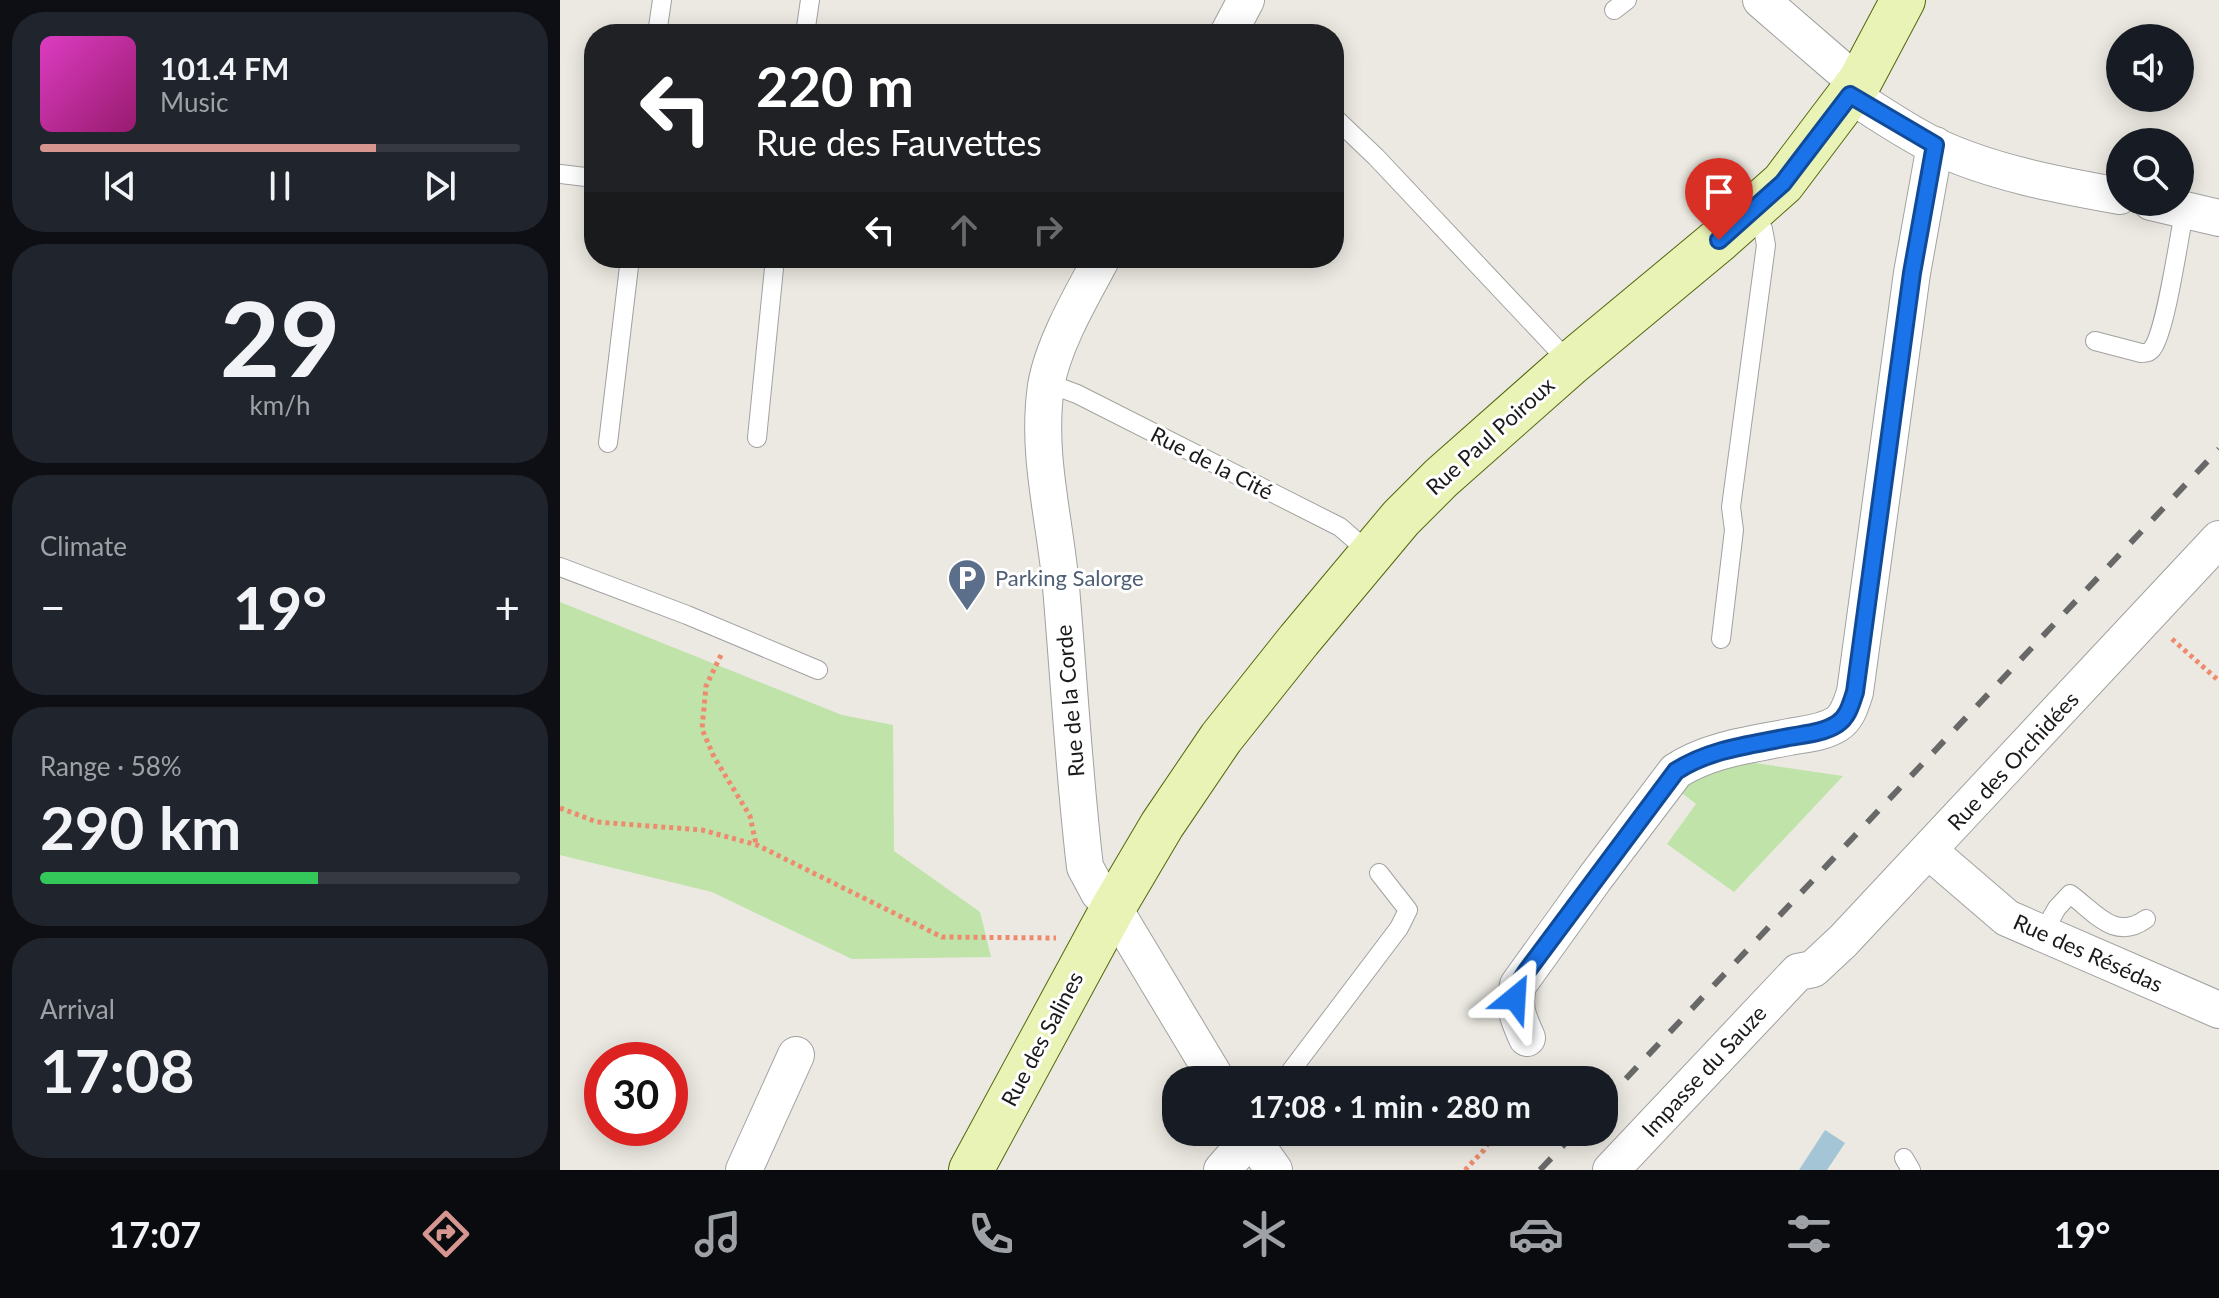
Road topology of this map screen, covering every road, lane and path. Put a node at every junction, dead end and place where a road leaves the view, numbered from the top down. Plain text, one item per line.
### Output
1 (662, 0) edge
2 (810, 0) edge
3 (1761, 0) edge
4 (1903, 0) edge
5 (658, 24) edge
6 (806, 24) edge
7 (1855, 88) junction
8 (1344, 127) edge
9 (1935, 145) junction
10 (560, 174) edge
11 (584, 177) edge
12 (2106, 193) edge
13 (1752, 211) junction
14 (2194, 212) edge
15 (2168, 216) edge
16 (2219, 218) edge
17 (629, 268) edge
18 (774, 268) edge
19 (1097, 268) edge
20 (2095, 341) dead end
21 (1571, 363) junction
22 (1047, 383) junction
23 (757, 438) dead end
24 (608, 443) dead end
25 (2219, 539) edge
26 (1371, 554) junction
27 (560, 567) edge
28 (2147, 617) junction
29 (730, 634) junction
30 (1721, 639) dead end
31 (818, 670) dead end
32 (2219, 681) edge
33 (560, 808) edge
34 (757, 845) junction
35 (1929, 851) junction
36 (1379, 873) dead end
37 (2146, 919) dead end
38 (1103, 926) junction
39 (2042, 934) junction
40 (1798, 972) joint
41 (2219, 1010) edge
42 (1527, 1038) dead end
43 (796, 1055) dead end
44 (1207, 1066) edge
45 (1295, 1066) edge
46 (1240, 1146) edge
47 (1256, 1146) edge
48 (1486, 1146) edge
49 (744, 1170) edge
50 (971, 1170) edge
51 (1222, 1170) edge
52 (1274, 1170) edge
53 (1465, 1170) edge
54 (1611, 1170) edge

1 - 5 lane
2 - 6 lane
3 - 7 street
4 - 7 street, Rue Paul Poiroux
7 - 9 street
7 - 13 street, Rue Paul Poiroux
8 - 21 lane
9 - 12 street
9 - 42 street
10 - 11 lane
13 - 21 street, Rue Paul Poiroux
13 - 30 lane
14 - 16 street
15 - 20 lane
17 - 24 lane
18 - 23 lane
19 - 22 street, Rue de la Corde
21 - 26 street, Rue Paul Poiroux
22 - 26 lane, Rue de la Cité
22 - 38 street, Rue de la Corde
25 - 28 street, Rue des Orchidées
26 - 38 street, Rue Paul Poiroux
27 - 29 lane
28 - 32 path
28 - 35 street, Rue des Orchidées
29 - 31 lane
29 - 34 path
33 - 34 path
34 - 38 path
35 - 39 street, Rue des Résédas
35 - 40 street, Rue des Orchidées
36 - 45 lane
37 - 39 lane
38 - 44 street, Rue de la Corde
38 - 50 street, Rue des Salines
39 - 41 street, Rue des Résédas
40 - 54 street, Impasse du Sauze
43 - 49 street
46 - 51 street
47 - 52 street
48 - 53 path

